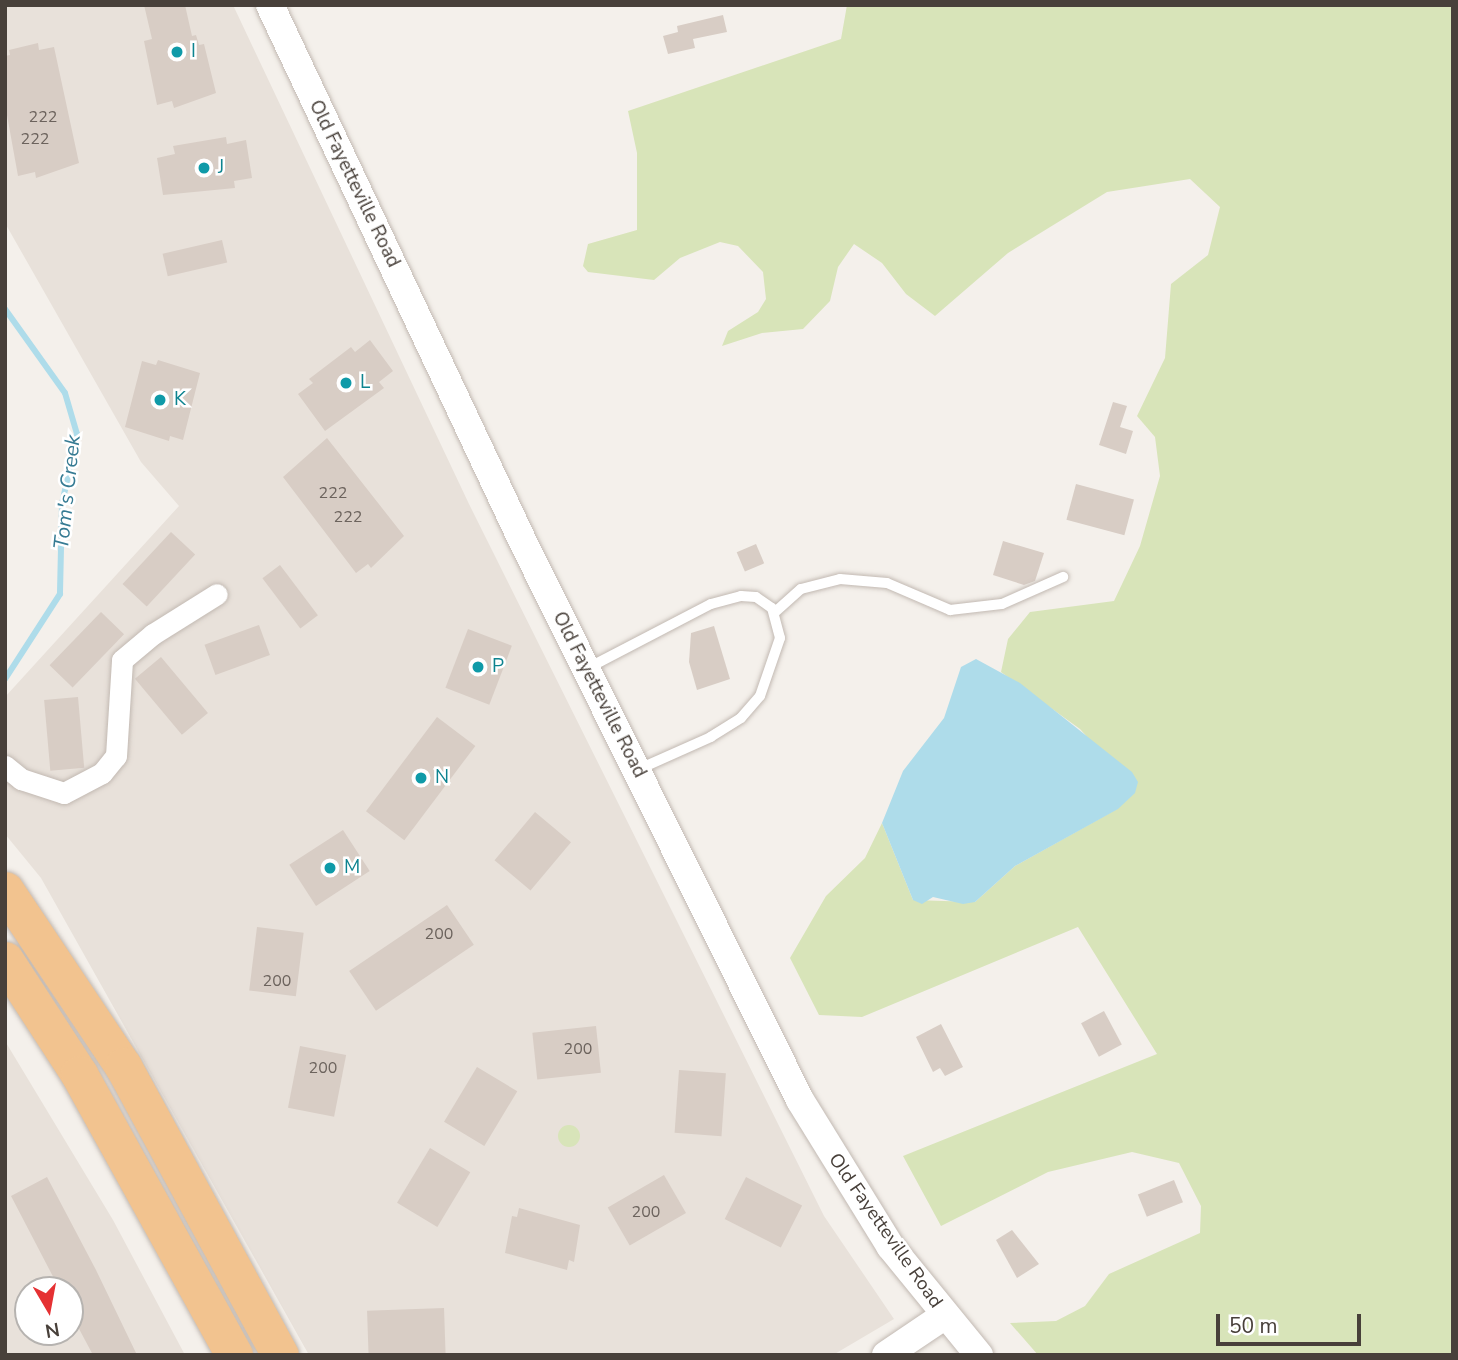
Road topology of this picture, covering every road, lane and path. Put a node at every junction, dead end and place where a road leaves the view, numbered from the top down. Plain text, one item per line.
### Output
1 (270, 5) edge
2 (1063, 577) dead end
3 (217, 594) dead end
4 (774, 612) junction
5 (586, 669) junction
6 (5, 766) edge
7 (636, 770) junction
8 (5, 890) edge
9 (5, 960) edge
10 (944, 1316) junction
11 (234, 1355) edge
12 (280, 1355) edge
13 (886, 1355) edge
14 (979, 1355) edge

1 - 5 street, Old Fayetteville Road
2 - 4 lane
3 - 6 street
4 - 5 lane
4 - 7 lane
5 - 7 street, Old Fayetteville Road
7 - 10 street, Old Fayetteville Road
8 - 12 highway
9 - 11 highway
10 - 13 street
10 - 14 street, Old Fayetteville Road

